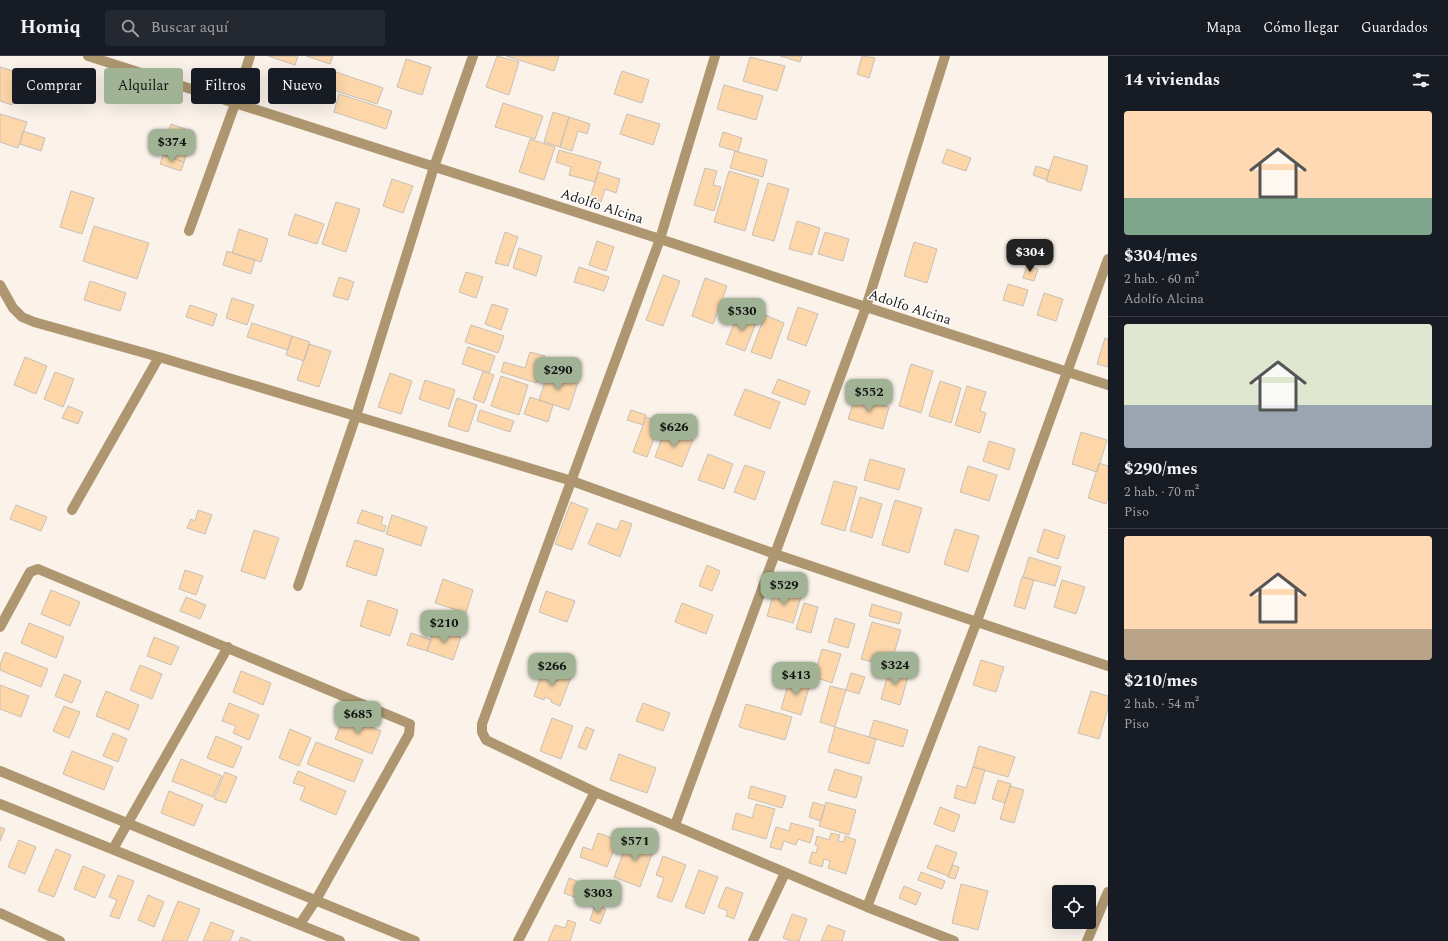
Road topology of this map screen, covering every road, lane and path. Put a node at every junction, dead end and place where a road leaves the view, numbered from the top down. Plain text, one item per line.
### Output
1 (88, 56) edge
2 (250, 56) edge
3 (473, 56) edge
4 (714, 56) edge
5 (945, 56) edge
6 (246, 68) edge
7 (191, 90) edge
8 (235, 104) joint
9 (434, 167) junction
10 (189, 231) dead end
11 (660, 239) junction
12 (1108, 259) edge
13 (0, 286) edge
14 (866, 307) junction
15 (159, 357) junction
16 (1067, 372) junction
17 (1108, 385) edge
18 (356, 416) junction
19 (572, 482) junction
20 (72, 510) dead end
21 (775, 554) junction
22 (298, 586) dead end
23 (977, 621) junction
24 (0, 627) edge
25 (228, 647) junction
26 (1108, 666) edge
27 (0, 771) edge
28 (595, 792) junction
29 (0, 804) edge
30 (129, 824) junction
31 (675, 825) junction
32 (113, 849) junction
33 (785, 873) junction
34 (1108, 892) edge
35 (316, 900) junction
36 (866, 907) junction
37 (0, 913) edge
38 (300, 924) junction
39 (60, 941) edge
40 (340, 941) edge
41 (415, 941) edge
42 (518, 941) edge
43 (753, 941) edge
44 (954, 941) edge
45 (1087, 941) edge

1 - 7 street, Adolfo Alcina
2 - 6 street
3 - 9 street
4 - 11 street
5 - 14 street
8 - 9 street, Adolfo Alcina
8 - 10 street
9 - 11 street, Adolfo Alcina
9 - 18 street
11 - 14 street, Adolfo Alcina
11 - 19 street
12 - 16 street
13 - 15 street
14 - 16 street, Adolfo Alcina
14 - 21 street
15 - 18 street
15 - 20 street
16 - 17 street, Adolfo Alcina
16 - 23 street
18 - 19 street
18 - 22 street
19 - 21 street
19 - 28 street
21 - 23 street
21 - 31 street
23 - 26 street
23 - 36 street
24 - 25 street
25 - 30 street
25 - 35 street
27 - 30 street
28 - 31 street
28 - 42 street
29 - 32 street
30 - 32 street
30 - 35 street
31 - 33 street
32 - 38 street
33 - 36 street
33 - 43 street
34 - 45 street
35 - 38 street
35 - 41 street
36 - 44 street
37 - 39 street
38 - 40 street

